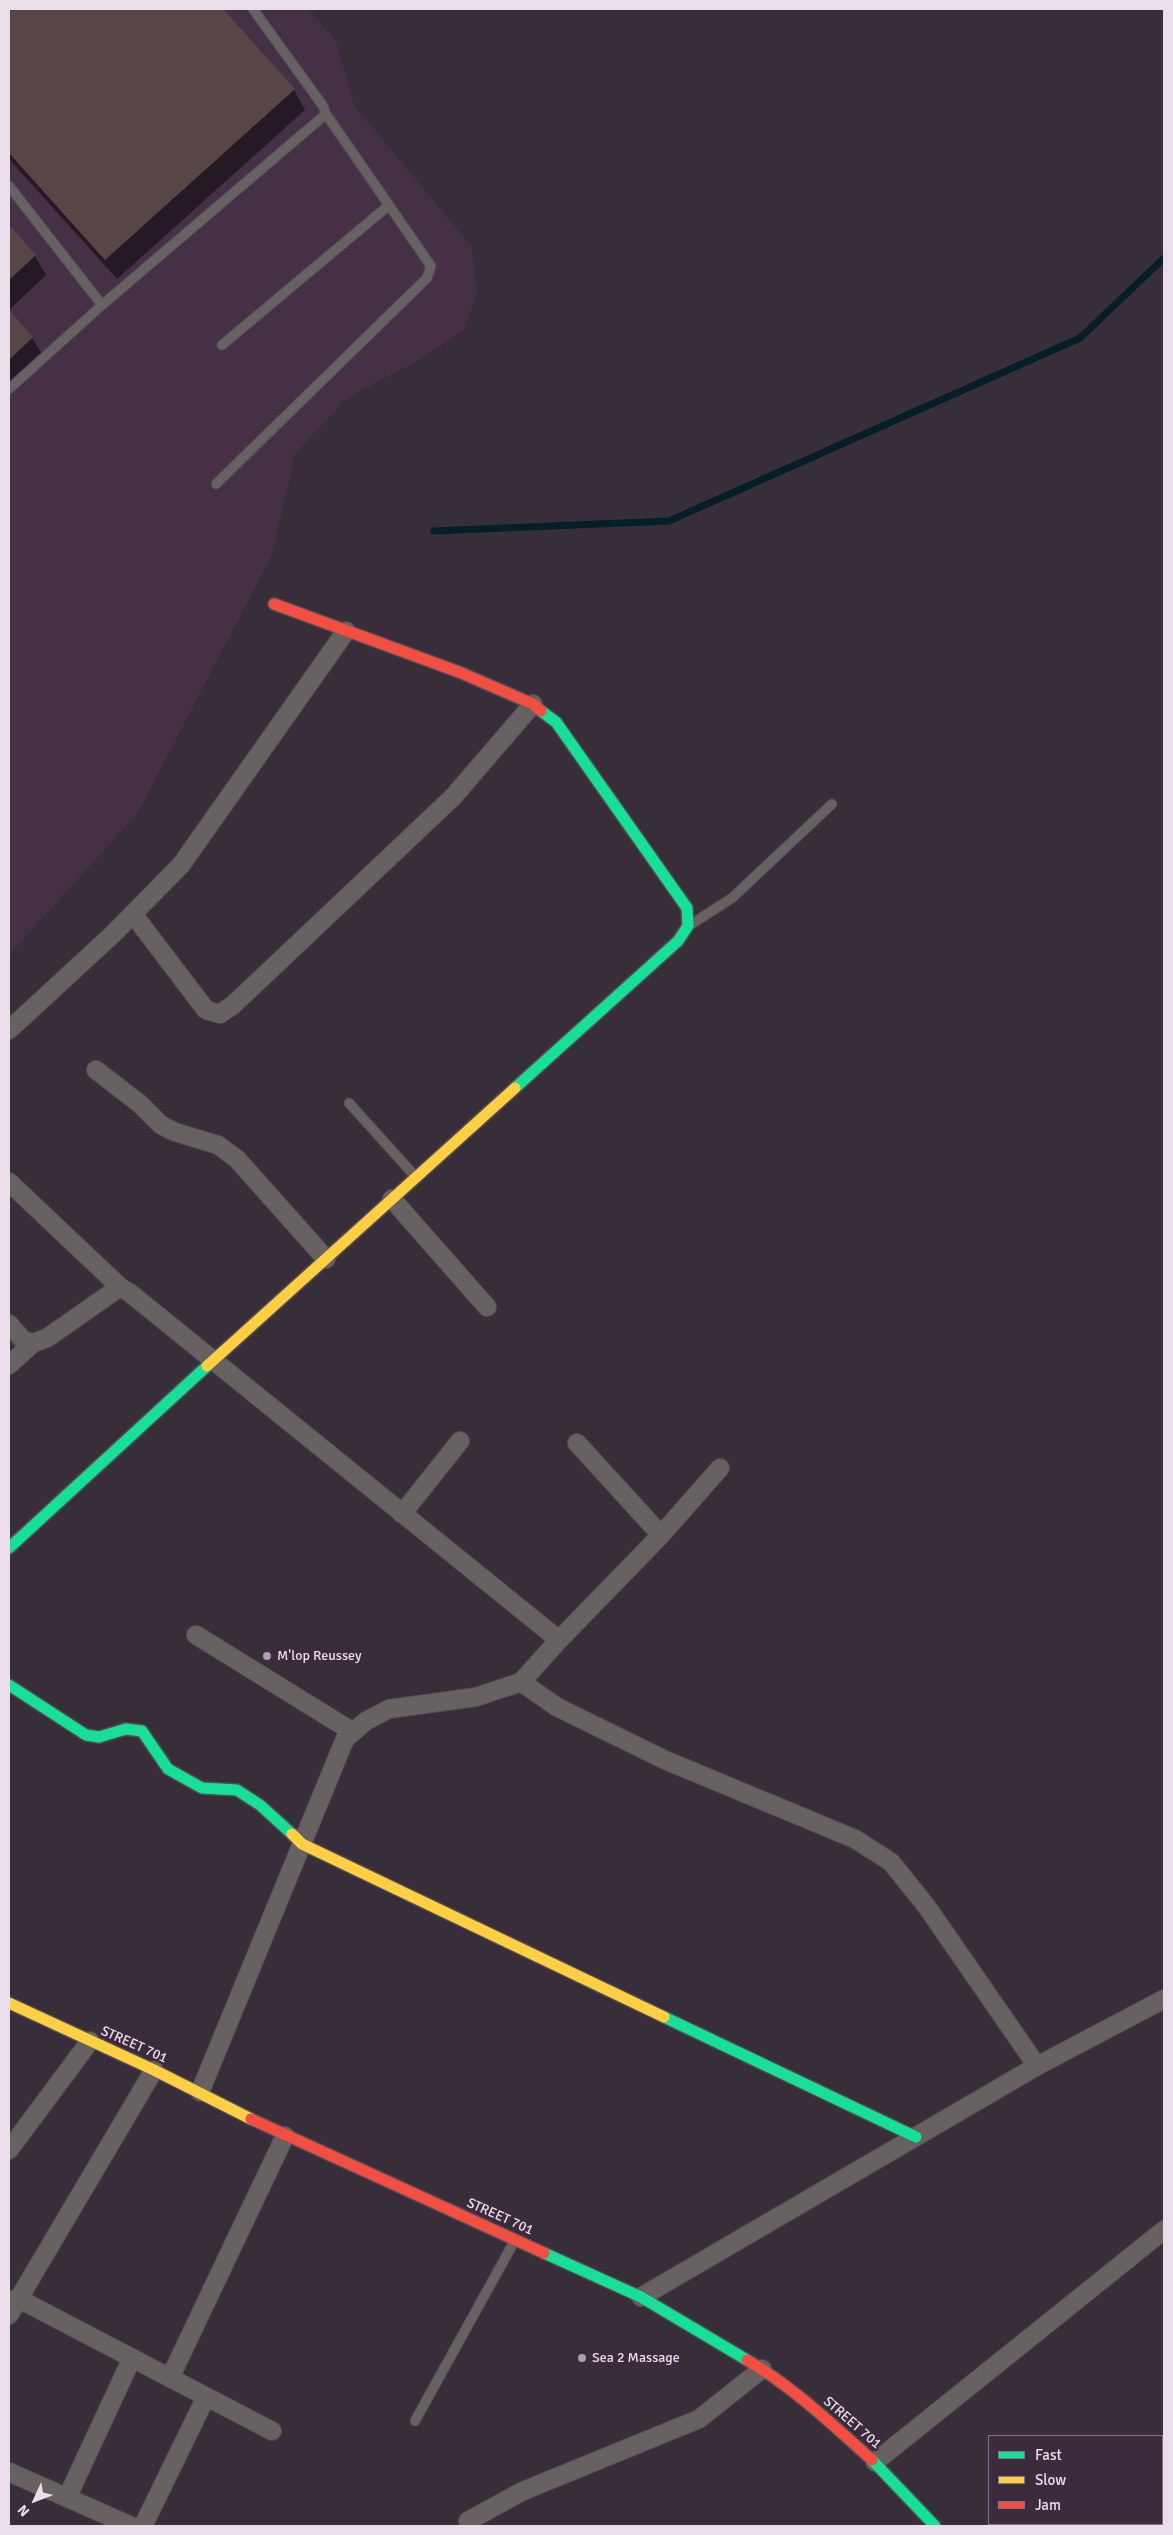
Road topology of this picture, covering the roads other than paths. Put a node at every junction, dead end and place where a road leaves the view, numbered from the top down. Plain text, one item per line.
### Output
1 (253, 9) edge
2 (326, 114) junction
3 (9, 186) edge
4 (388, 206) junction
5 (102, 305) junction
6 (222, 345) dead end
7 (9, 390) edge
8 (216, 484) dead end
9 (274, 604) dead end
10 (346, 631) junction
11 (533, 704) junction
12 (832, 804) dead end
13 (133, 914) junction
14 (688, 926) junction
15 (9, 1030) edge
16 (96, 1070) dead end
17 (349, 1103) dead end
18 (416, 1178) junction
19 (9, 1182) edge
20 (392, 1199) junction
21 (326, 1259) junction
22 (120, 1287) junction
23 (487, 1307) dead end
24 (9, 1324) edge
25 (32, 1343) junction
26 (213, 1360) junction
27 (9, 1365) edge
28 (460, 1441) dead end
29 (577, 1443) dead end
30 (720, 1468) dead end
31 (402, 1514) junction
32 (661, 1535) junction
33 (9, 1548) edge
34 (196, 1635) dead end
35 (559, 1640) junction
36 (521, 1682) junction
37 (9, 1685) edge
38 (353, 1732) junction
39 (302, 1844) junction
40 (1164, 1999) edge
41 (9, 2003) edge
42 (90, 2041) junction
43 (1037, 2066) junction
44 (154, 2070) junction
45 (200, 2092) junction
46 (285, 2136) junction
47 (916, 2137) junction
48 (9, 2150) edge
49 (1164, 2230) edge
50 (515, 2240) junction
51 (641, 2297) junction
52 (17, 2298) junction
53 (9, 2315) edge
54 (132, 2358) junction
55 (762, 2369) junction
56 (170, 2378) junction
57 (206, 2397) junction
58 (415, 2421) dead end
59 (272, 2432) dead end
60 (875, 2462) junction
61 (9, 2472) edge
62 (67, 2498) junction
63 (468, 2521) dead end
64 (131, 2526) edge
65 (143, 2526) edge
66 (936, 2526) edge

1 - 2 lane
2 - 4 lane
2 - 5 lane
3 - 5 lane
4 - 6 lane
4 - 8 lane
5 - 7 lane
9 - 10 street
10 - 11 street
10 - 13 street
11 - 13 street
11 - 14 street
12 - 14 lane
13 - 15 street
14 - 18 street
16 - 21 street
17 - 18 lane
18 - 20 street
19 - 22 street
20 - 21 street
20 - 23 street
21 - 26 street
22 - 25 street
22 - 26 street
24 - 25 street
25 - 27 street
26 - 31 street
26 - 33 street
28 - 31 street
29 - 32 street
30 - 32 street
31 - 35 street
32 - 35 street
34 - 38 street
35 - 36 street
36 - 38 street
36 - 43 street
37 - 39 street
38 - 39 street
39 - 45 street
39 - 47 street
40 - 43 street
41 - 42 street, STREET 701
42 - 44 street, STREET 701
42 - 48 street
43 - 47 street
44 - 45 street, STREET 701
44 - 52 street
45 - 46 street, STREET 701
46 - 50 street, STREET 701
46 - 56 street
47 - 51 street
49 - 60 street
50 - 51 street, STREET 701
50 - 58 lane
51 - 55 street, STREET 701
52 - 53 street
52 - 54 street
54 - 56 street
54 - 62 street
55 - 60 street, STREET 701
55 - 63 street
56 - 57 street
57 - 59 street
57 - 65 street
60 - 66 street, STREET 701
61 - 62 street
62 - 64 street

